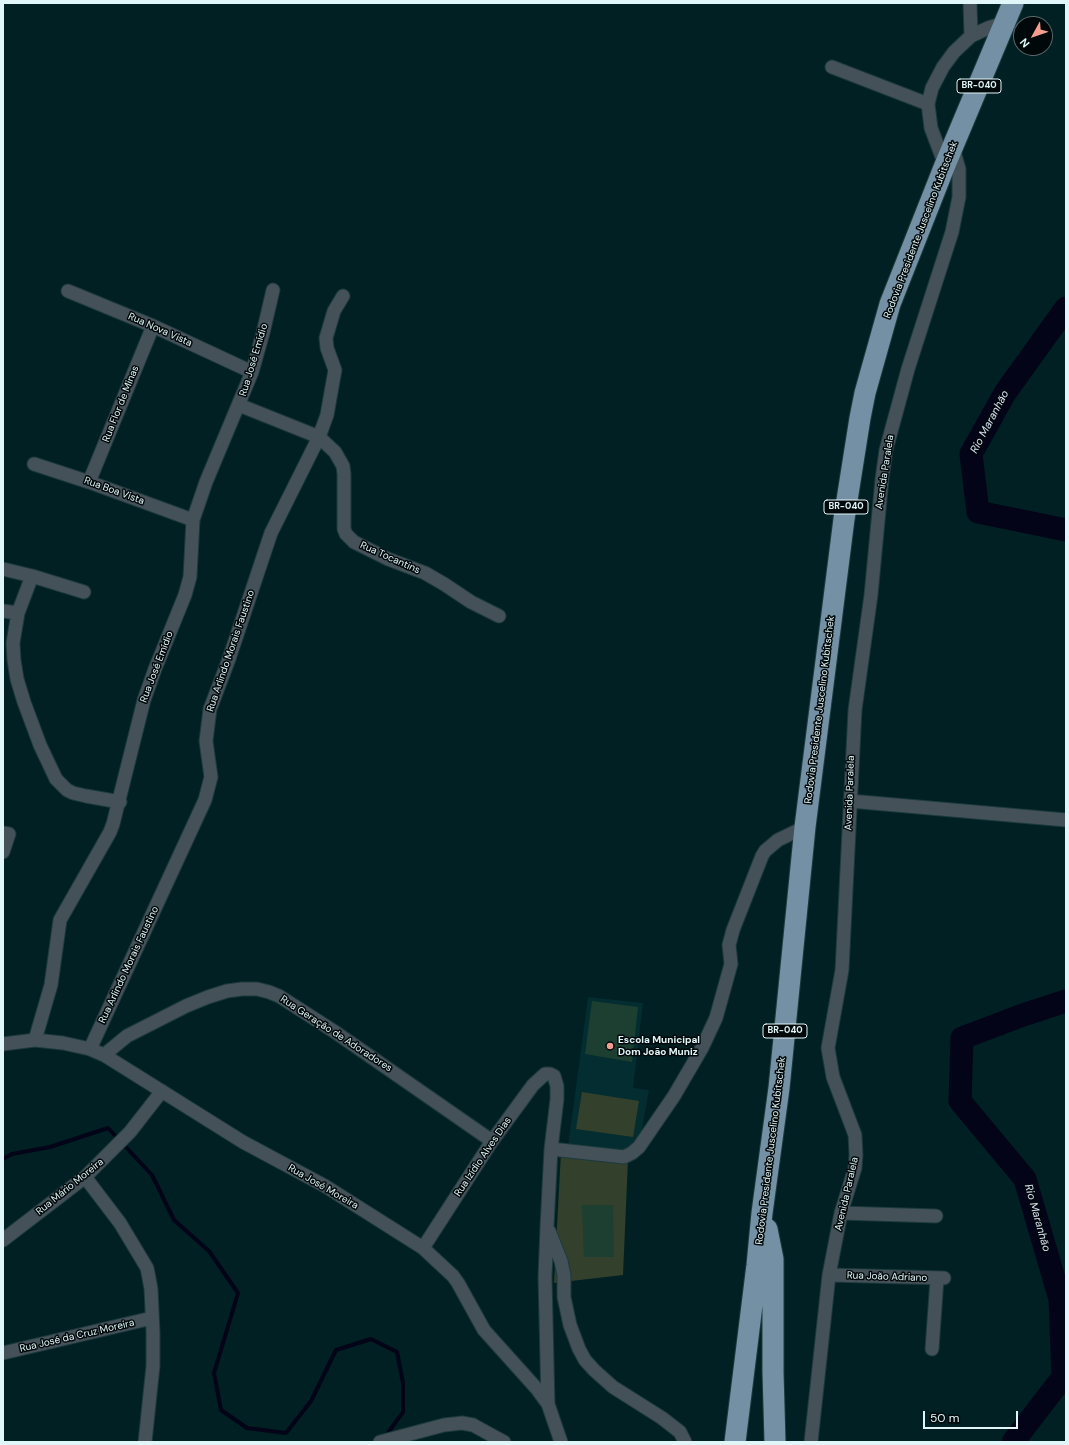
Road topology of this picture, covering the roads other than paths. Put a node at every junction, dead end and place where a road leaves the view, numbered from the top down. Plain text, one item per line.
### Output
1 (970, 3) edge
2 (1013, 3) edge
3 (1004, 23) junction
4 (971, 36) junction
5 (832, 67) dead end
6 (928, 104) junction
7 (949, 157) junction
8 (273, 290) dead end
9 (68, 291) dead end
10 (343, 296) dead end
11 (152, 326) junction
12 (252, 372) junction
13 (239, 405) junction
14 (319, 437) junction
15 (34, 464) dead end
16 (89, 482) junction
17 (193, 520) junction
18 (3, 569) edge
19 (32, 576) junction
20 (84, 592) dead end
21 (3, 611) edge
22 (18, 613) junction
23 (499, 616) dead end
24 (850, 801) junction
25 (120, 802) junction
26 (1066, 820) edge
27 (805, 827) junction
28 (6, 833) edge
29 (3, 852) edge
30 (34, 1040) junction
31 (3, 1044) edge
32 (90, 1049) junction
33 (104, 1055) junction
34 (162, 1091) junction
35 (492, 1141) junction
36 (551, 1149) junction
37 (85, 1177) junction
38 (762, 1213) junction
39 (841, 1213) junction
40 (936, 1216) dead end
41 (547, 1226) junction
42 (3, 1240) edge
43 (423, 1248) junction
44 (830, 1275) junction
45 (152, 1318) junction
46 (932, 1349) dead end
47 (3, 1353) edge
48 (548, 1404) junction
49 (145, 1442) edge
50 (380, 1442) edge
51 (504, 1442) edge
52 (561, 1442) edge
53 (685, 1442) edge
54 (735, 1442) edge
55 (775, 1442) edge
56 (811, 1442) edge

1 - 4 street
2 - 3 highway, Rodovia Presidente Juscelino Kubitschek / BR-040
3 - 4 street
3 - 7 highway, Rodovia Presidente Juscelino Kubitschek / BR-040
4 - 6 street
5 - 6 street
6 - 7 street, Avenida Paralela
7 - 24 street, Avenida Paralela
7 - 27 highway, Rodovia Presidente Juscelino Kubitschek / BR-040
8 - 12 street, Rua José Emídio
9 - 11 street, Rua Nova Vista
10 - 14 street, Rua Arlindo Morais Faustino
11 - 12 street, Rua Nova Vista
11 - 16 street, Rua Flor de Minas
12 - 13 street, Rua José Emídio
13 - 14 street, Rua Tocantins
13 - 17 street, Rua José Emídio
14 - 23 street, Rua Tocantins
14 - 32 street, Rua Arlindo Morais Faustino
15 - 16 street, Rua Boa Vista
16 - 17 street, Rua Boa Vista
17 - 25 street, Rua José Emídio
18 - 19 street
19 - 20 street
19 - 22 street
21 - 22 street
22 - 25 street
24 - 26 street
24 - 39 street, Avenida Paralela
25 - 30 street, Rua José Emídio
27 - 36 street
27 - 38 highway, Rodovia Presidente Juscelino Kubitschek / BR-040
28 - 29 street
30 - 31 street, Rua José Moreira
30 - 32 street, Rua José Moreira
32 - 33 street, Rua José Moreira
33 - 34 street, Rua José Moreira
33 - 35 street, Rua Geração de Adoradores
34 - 37 street, Rua Mário Moreira
34 - 43 street, Rua José Moreira
35 - 36 street, Rua Izídio Alves Dias
35 - 43 street, Rua Izídio Alves Dias
36 - 41 street
37 - 42 street, Rua Mário Moreira
37 - 45 street
38 - 54 highway, Rodovia Presidente Juscelino Kubitschek / BR-040
38 - 55 highway
39 - 40 street
39 - 44 street, Avenida Paralela
41 - 48 street
41 - 53 street
43 - 48 street, Rua José Moreira
44 - 46 street, Rua João Adriano
44 - 56 street, Avenida Paralela
45 - 47 street, Rua José da Cruz Moreira
45 - 49 street
48 - 52 street, Rua José Moreira
50 - 51 street

